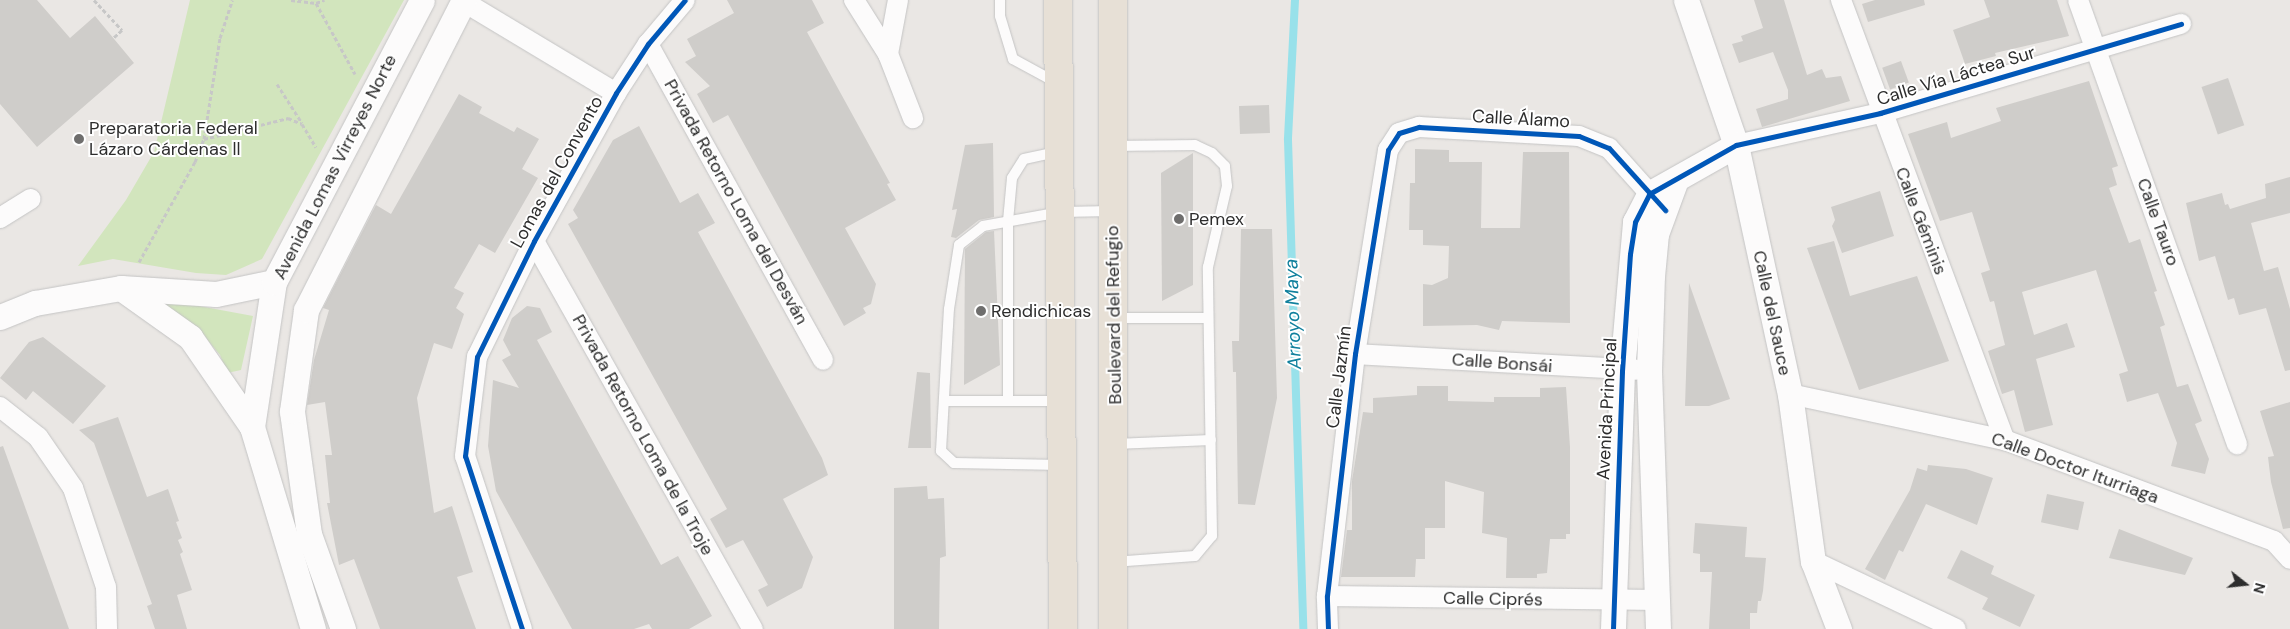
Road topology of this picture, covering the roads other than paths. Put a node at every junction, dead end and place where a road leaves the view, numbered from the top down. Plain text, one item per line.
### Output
1 (422, 0) edge
2 (463, 0) edge
3 (685, 0) edge
4 (854, 0) edge
5 (898, 0) edge
6 (1000, 0) edge
7 (1058, 0) edge
8 (1113, 0) edge
9 (1686, 0) edge
10 (1841, 0) edge
11 (2078, 0) edge
12 (2181, 24) dead end
13 (648, 44) junction
14 (2096, 47) junction
15 (888, 54) junction
16 (1060, 85) junction
17 (616, 93) junction
18 (1880, 114) junction
19 (913, 118) dead end
20 (1399, 133) joint
21 (1736, 145) junction
22 (1114, 146) junction
23 (1060, 152) junction
24 (30, 199) dead end
25 (1657, 202) junction
26 (1113, 211) junction
27 (1061, 212) junction
28 (0, 218) edge
29 (1008, 221) junction
30 (534, 242) junction
31 (274, 282) junction
32 (121, 288) junction
33 (0, 317) edge
34 (1115, 318) junction
35 (1207, 318) junction
36 (1355, 354) junction
37 (823, 360) dead end
38 (1622, 370) junction
39 (1649, 370) junction
40 (1790, 394) junction
41 (944, 401) junction
42 (1008, 401) junction
43 (1062, 401) junction
44 (0, 407) edge
45 (252, 427) junction
46 (1211, 440) junction
47 (2005, 440) junction
48 (1115, 444) junction
49 (2237, 444) dead end
50 (1063, 465) junction
51 (2290, 559) edge
52 (1813, 561) junction
53 (1113, 562) junction
54 (1327, 596) junction
55 (1614, 600) junction
56 (1659, 600) junction
57 (107, 629) edge
58 (313, 629) edge
59 (343, 629) edge
60 (522, 629) edge
61 (753, 629) edge
62 (1063, 629) edge
63 (1113, 629) edge
64 (1328, 629) edge
65 (1614, 629) edge
66 (1658, 629) edge
67 (1839, 629) edge
68 (1956, 629) edge

1 - 31 street, Avenida Lomas Virreyes Norte
2 - 17 street
2 - 59 street
3 - 13 street, Lomas del Convento
4 - 15 street
5 - 15 street
6 - 16 lane
7 - 16 main road
8 - 22 main road, Boulevard del Refugio
9 - 21 street, Calle del Sauce
10 - 18 street, Calle Géminis
11 - 14 street, Calle Tauro
12 - 14 street, Calle Vía Láctea Sur
13 - 17 street, Lomas del Convento
13 - 37 street, Privada Retorno Loma del Desván
14 - 18 street, Calle Vía Láctea Sur
14 - 49 street, Calle Tauro
15 - 19 street
16 - 23 main road
17 - 30 street, Lomas del Convento
18 - 21 street, Calle Vía Láctea Sur
18 - 47 street, Calle Géminis
20 - 25 street, Calle Álamo
20 - 36 street, Calle Jazmín
21 - 25 street
21 - 40 street, Calle del Sauce
22 - 26 main road, Boulevard del Refugio
22 - 35 lane
23 - 27 main road
23 - 29 lane
24 - 28 street
25 - 38 street, Avenida Principal
25 - 39 street
26 - 27 lane
26 - 34 main road, Boulevard del Refugio
27 - 29 lane
27 - 43 main road
29 - 41 lane
29 - 42 lane
30 - 60 street, Lomas del Convento
30 - 61 street, Privada Retorno Loma de la Troje
31 - 32 street
31 - 45 street, Avenida Lomas Virreyes Norte
32 - 33 street
32 - 45 street
34 - 35 lane
34 - 48 main road, Boulevard del Refugio
35 - 46 lane
36 - 38 street, Calle Bonsái
36 - 54 street, Calle Jazmín
38 - 39 street, Calle Bonsái
38 - 55 street, Avenida Principal
39 - 56 street
40 - 47 street, Calle Doctor Iturriaga
40 - 52 street, Calle del Sauce
41 - 42 lane
41 - 50 lane
42 - 43 lane
43 - 50 main road
44 - 57 street
45 - 58 street, Avenida Lomas Virreyes Norte
46 - 48 lane
46 - 53 lane
47 - 51 street, Calle Doctor Iturriaga
48 - 53 main road, Boulevard del Refugio
50 - 62 main road
52 - 67 street, Calle del Sauce
52 - 68 street
53 - 63 main road, Boulevard del Refugio
54 - 55 street, Calle Ciprés
54 - 64 street, Calle Jazmín
55 - 56 street, Calle Ciprés
55 - 65 street, Avenida Principal
56 - 66 street

